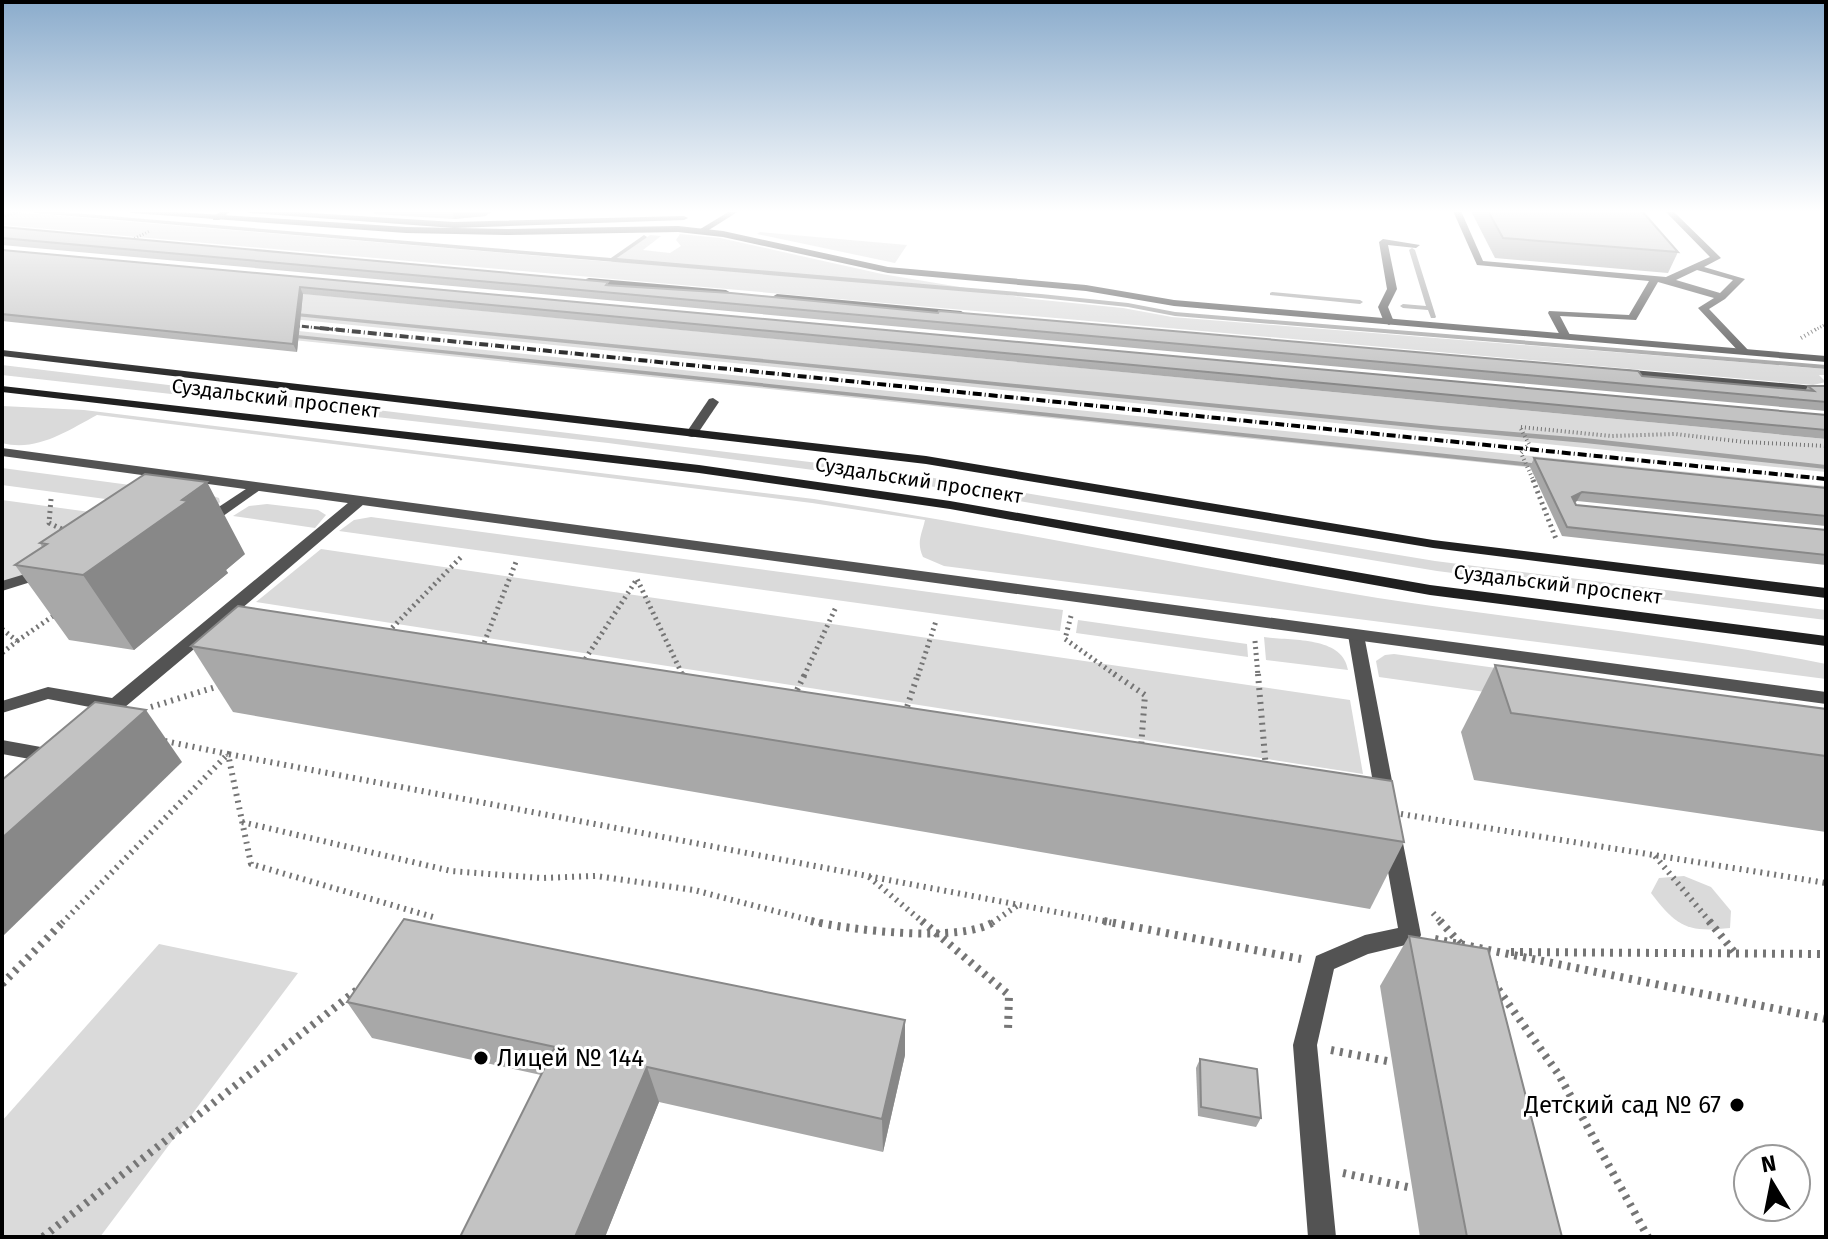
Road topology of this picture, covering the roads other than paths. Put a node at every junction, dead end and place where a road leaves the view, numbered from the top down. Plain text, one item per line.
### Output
1 (882, 269) edge
2 (1388, 269) edge
3 (1540, 269) edge
4 (1697, 269) edge
5 (1702, 269) edge
6 (570, 279) edge
7 (1654, 280) junction
8 (1667, 280) junction
9 (743, 294) edge
10 (759, 296) edge
11 (1722, 297) junction
12 (966, 314) edge
13 (1389, 322) junction
14 (1566, 337) junction
15 (1745, 352) junction
16 (2, 353) edge
17 (1826, 359) edge
18 (1603, 371) edge
19 (2, 389) edge
20 (1826, 390) edge
21 (713, 402) dead end
22 (692, 433) junction
23 (2, 452) edge
24 (255, 487) junction
25 (359, 501) junction
26 (193, 529) dead end
27 (58, 570) edge
28 (2, 586) edge
29 (1826, 593) edge
30 (228, 612) junction
31 (259, 617) edge
32 (1356, 635) junction
33 (1826, 641) edge
34 (1826, 698) edge
35 (114, 705) junction
36 (2, 707) edge
37 (89, 727) edge
38 (2, 747) edge
39 (32, 773) edge
40 (1354, 781) edge
41 (1383, 786) junction
42 (1322, 1237) edge

1 - 13 street
2 - 13 street
3 - 7 street
4 - 8 street
5 - 11 street
6 - 9 street
7 - 8 street
7 - 14 street
8 - 11 street
10 - 12 street
11 - 15 street
13 - 14 street
14 - 15 street
15 - 17 street
16 - 22 main road, Суздальский проспект
18 - 20 street
19 - 33 main road, Суздальский проспект
21 - 22 street
22 - 29 main road, Суздальский проспект
23 - 24 street
24 - 25 street
24 - 26 street
25 - 30 street
25 - 32 street
27 - 28 street
30 - 31 street
30 - 35 street
32 - 34 street
32 - 41 street
35 - 36 street
35 - 37 street
38 - 39 street
40 - 41 street
41 - 42 street

